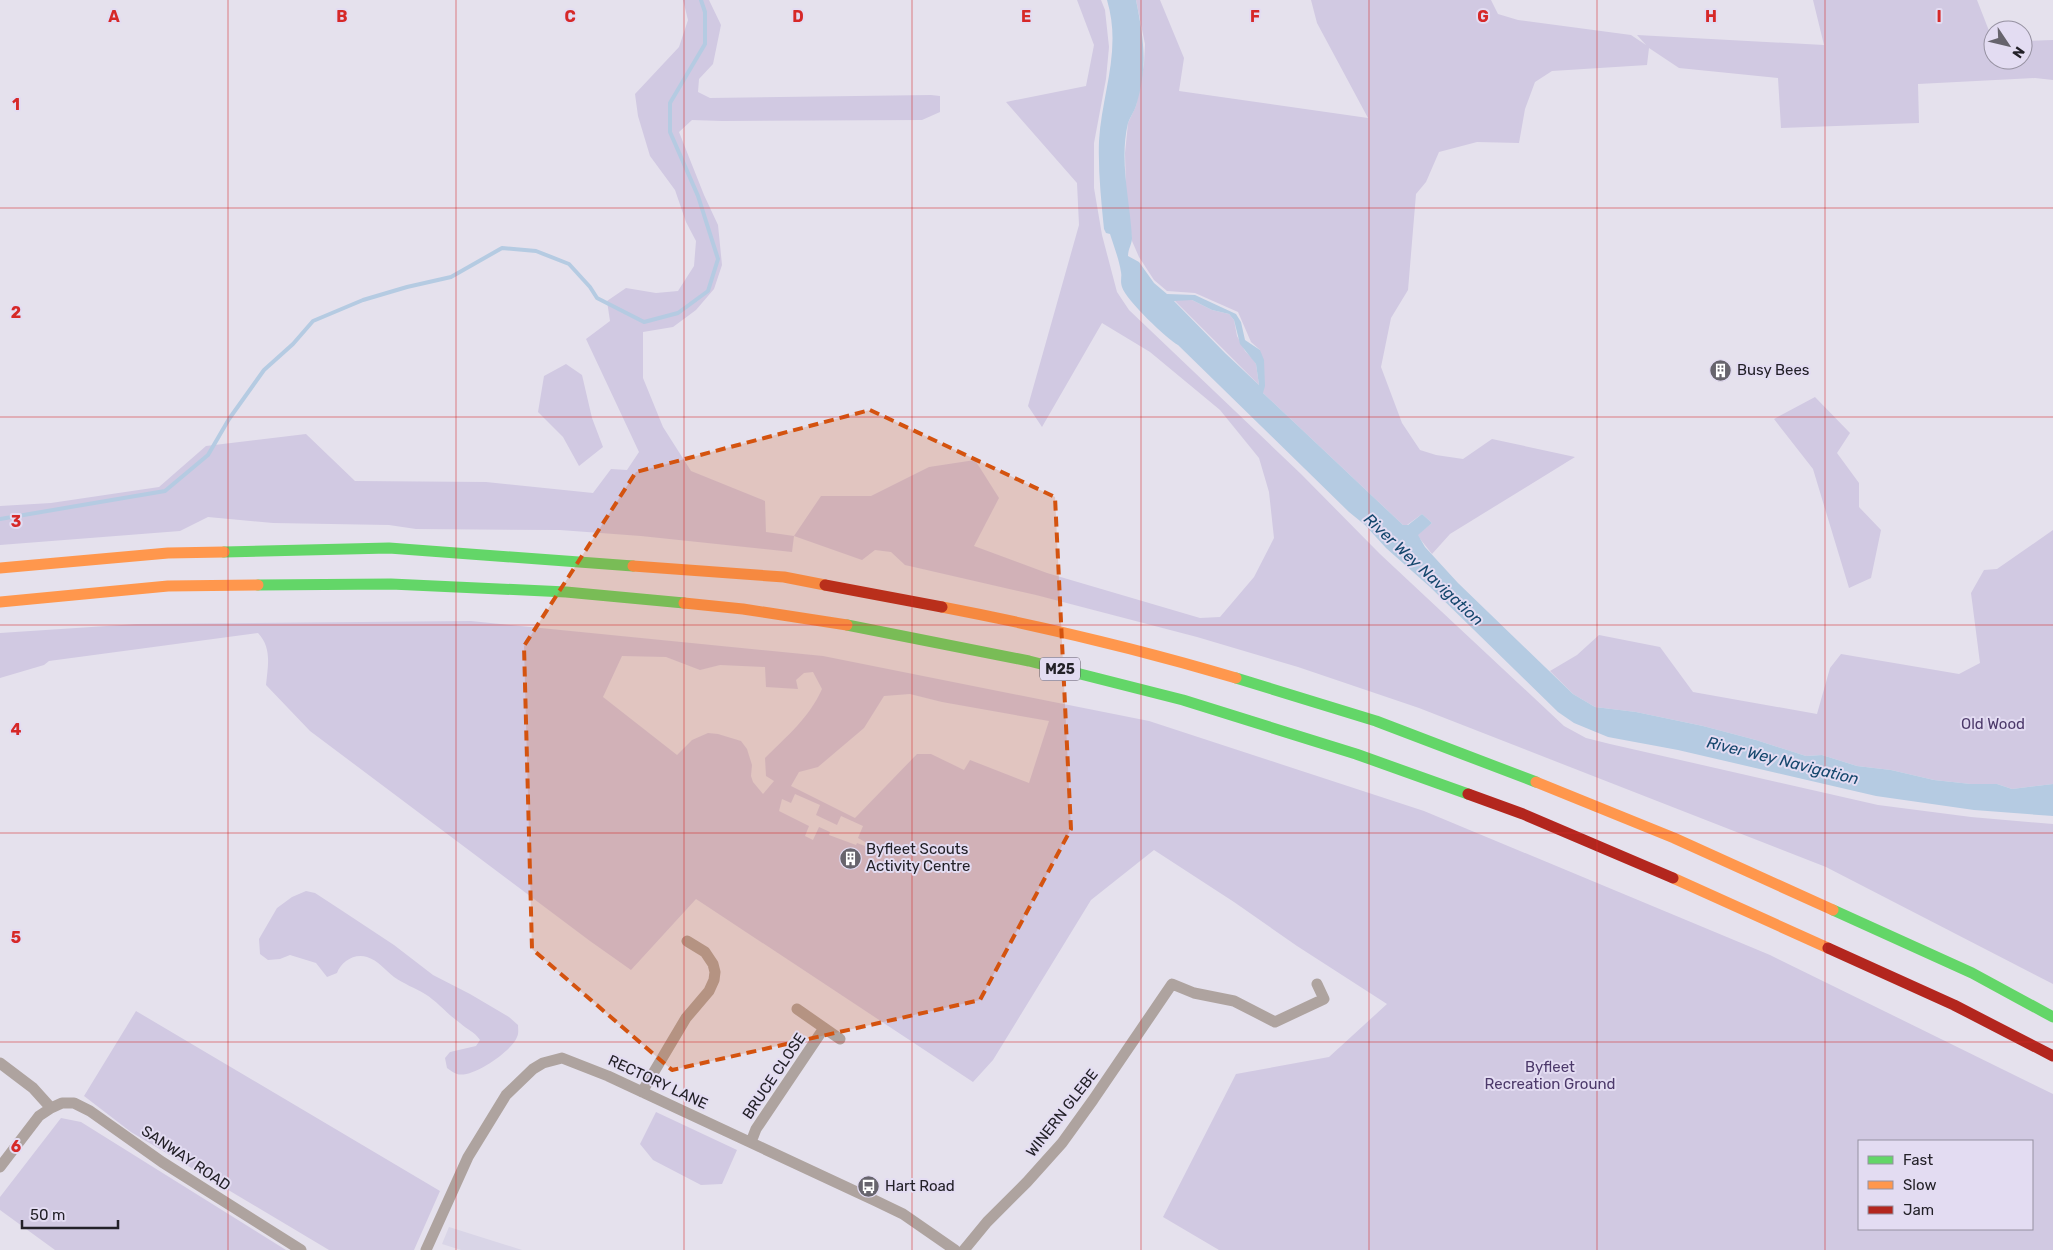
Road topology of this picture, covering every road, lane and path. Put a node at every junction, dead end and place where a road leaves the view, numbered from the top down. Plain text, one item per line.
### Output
1 (0, 568) edge
2 (0, 602) edge
3 (687, 941) dead end
4 (1317, 984) dead end
5 (796, 1009) dead end
6 (2053, 1017) edge
7 (824, 1028) junction
8 (840, 1038) dead end
9 (2053, 1056) edge
10 (0, 1063) edge
11 (642, 1092) junction
12 (51, 1108) junction
13 (751, 1142) junction
14 (0, 1167) edge
15 (301, 1250) edge
16 (426, 1250) edge
17 (955, 1250) edge
18 (964, 1250) edge

1 - 6 highway, M25
2 - 9 highway, M25
3 - 11 street
4 - 18 street, WINERN GLEBE
5 - 7 street, BRUCE CLOSE
7 - 8 street, BRUCE CLOSE
7 - 13 street, BRUCE CLOSE
10 - 12 street
11 - 13 street, RECTORY LANE
11 - 16 street, RECTORY LANE
12 - 14 street, SANWAY ROAD
12 - 15 street, SANWAY ROAD
13 - 17 street, RECTORY LANE

